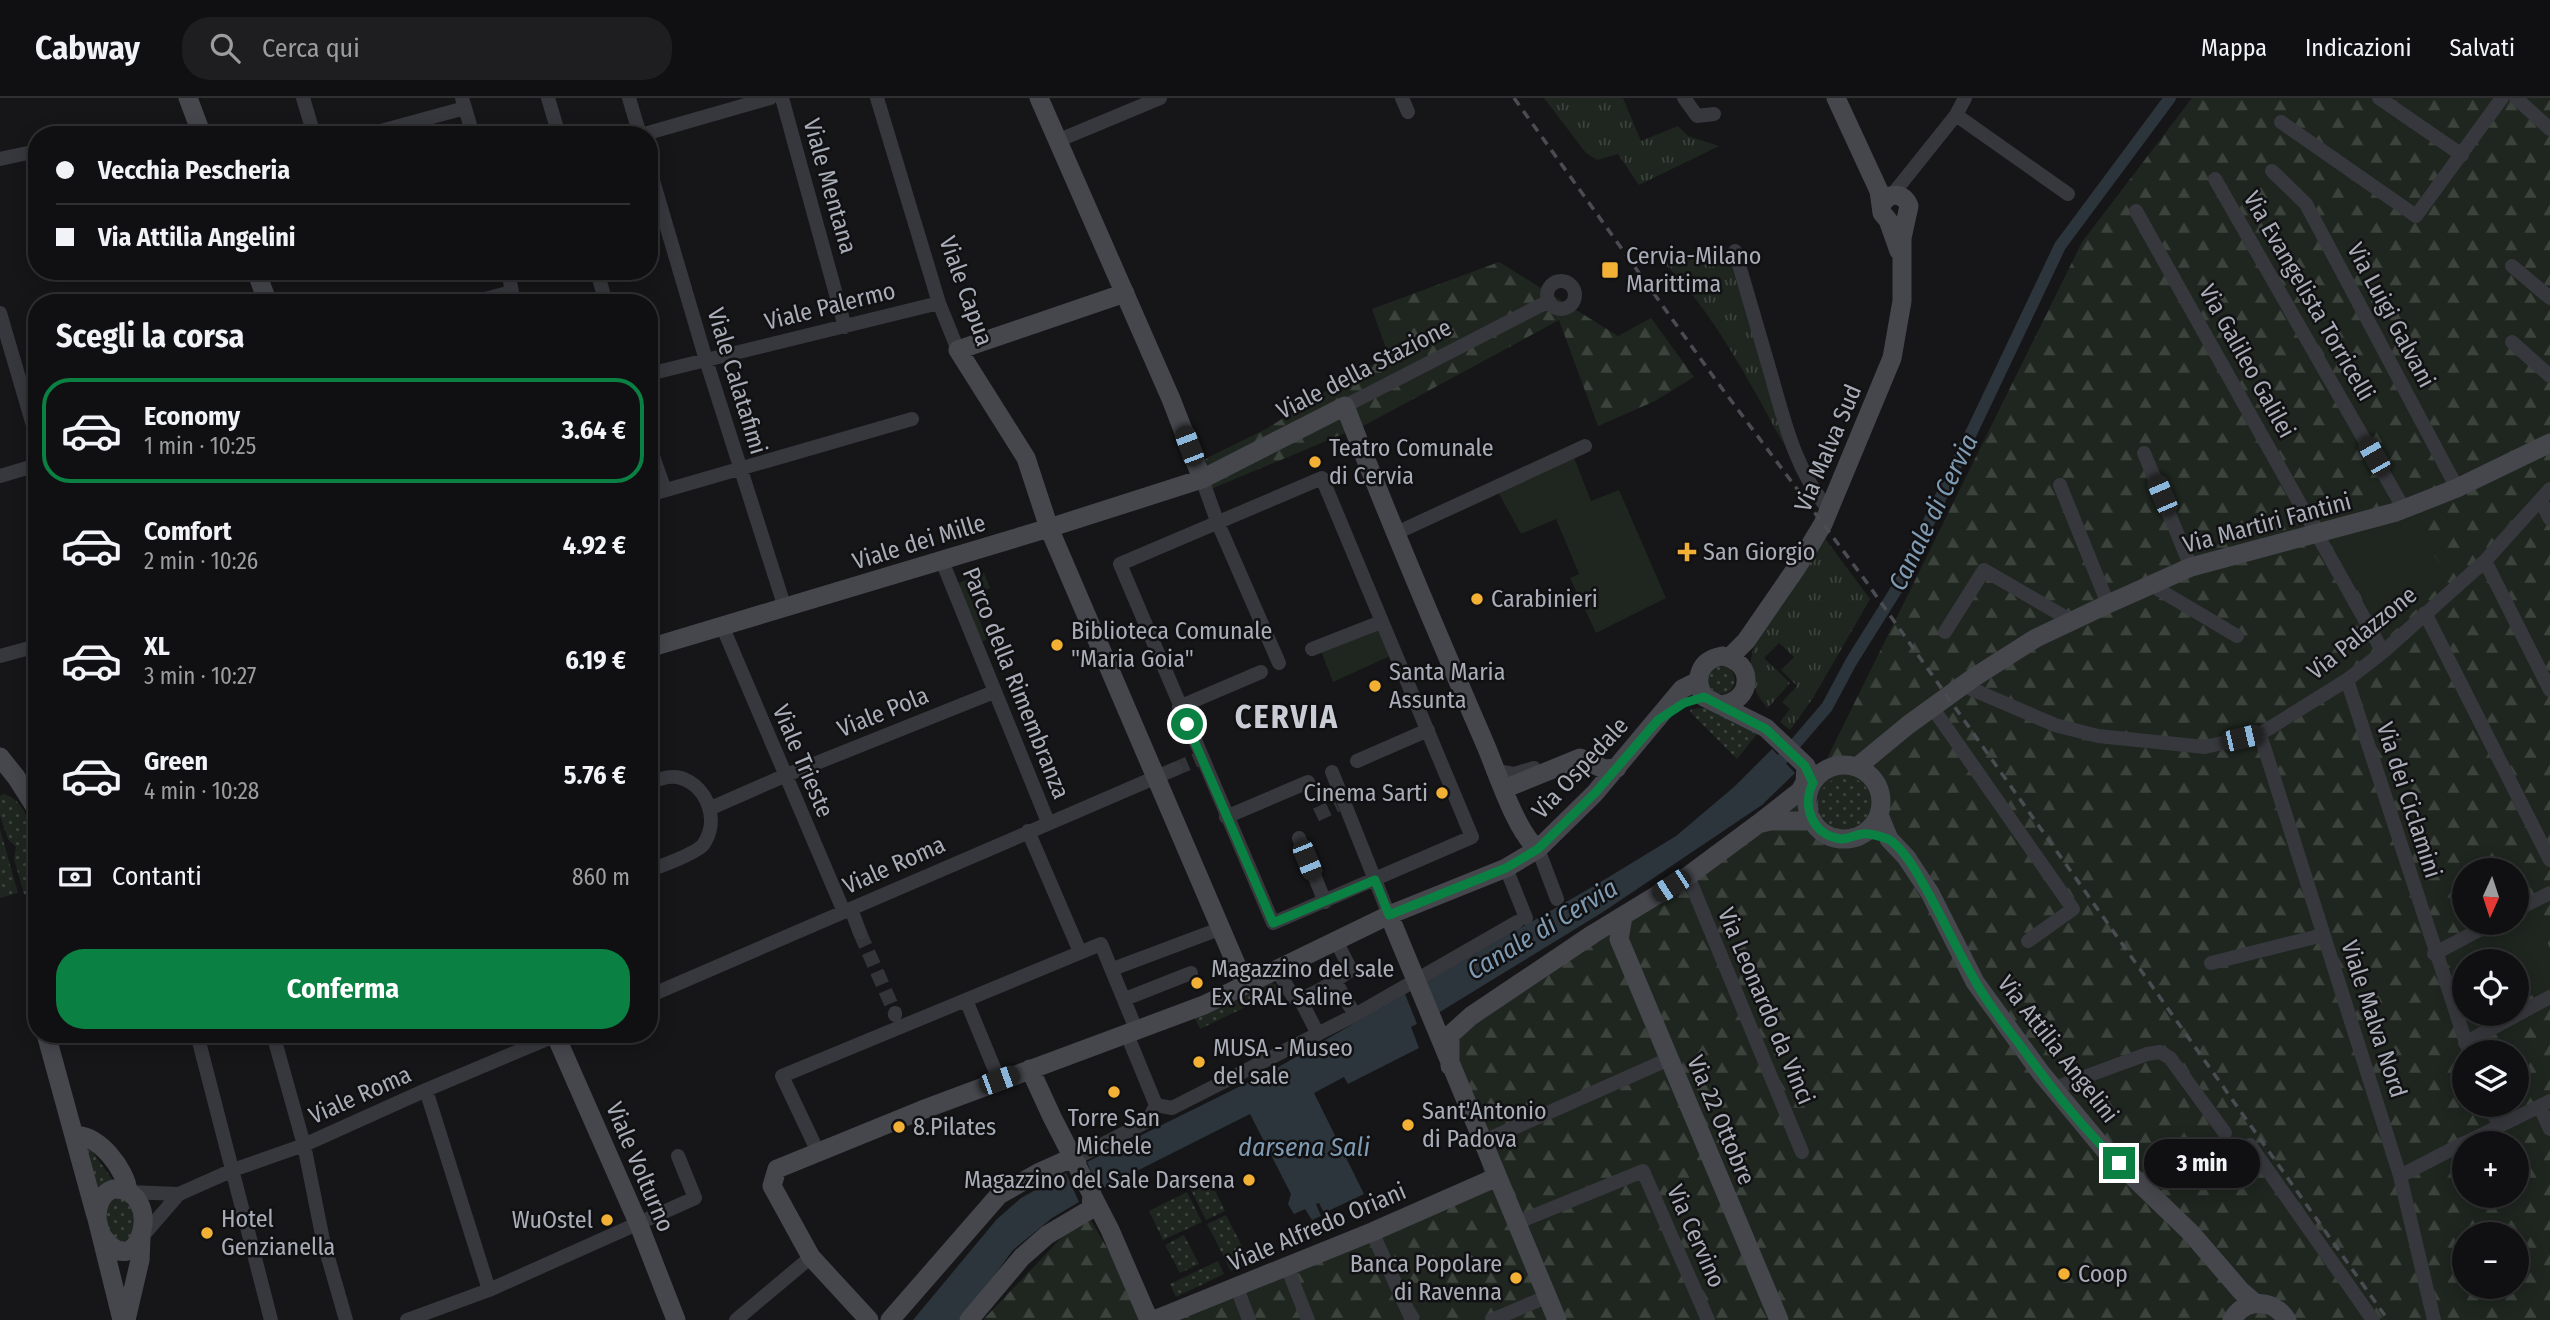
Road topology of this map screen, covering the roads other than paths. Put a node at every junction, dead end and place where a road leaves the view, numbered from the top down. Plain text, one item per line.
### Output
1 (188, 98) edge
2 (303, 98) edge
3 (548, 98) edge
4 (629, 98) edge
5 (771, 98) edge
6 (782, 98) edge
7 (877, 98) edge
8 (1039, 98) edge
9 (1160, 98) edge
10 (1684, 98) edge
11 (1836, 98) edge
12 (1965, 98) edge
13 (2379, 98) edge
14 (2502, 98) edge
15 (2516, 98) edge
16 (464, 103) edge
17 (1714, 114) dead end
18 (1956, 115) junction
19 (2281, 122) dead end
20 (199, 126) edge
21 (311, 126) edge
22 (394, 126) edge
23 (470, 126) edge
24 (556, 126) edge
25 (638, 126) edge
26 (2550, 129) edge
27 (658, 130) edge
28 (1057, 141) junction
29 (28, 153) edge
30 (2462, 155) junction
31 (0, 159) edge
32 (2272, 171) dead end
33 (2215, 178) dead end
34 (2068, 194) dead end
35 (658, 197) edge
36 (1895, 209) junction
37 (2136, 211) dead end
38 (1735, 251) dead end
39 (2512, 266) dead end
40 (510, 280) edge
41 (1125, 293) junction
42 (504, 294) edge
43 (2550, 298) edge
44 (1549, 301) dead end
45 (939, 303) junction
46 (1, 319) edge
47 (845, 327) junction
48 (2512, 342) dead end
49 (958, 350) junction
50 (706, 360) junction
51 (658, 372) edge
52 (2550, 376) edge
53 (28, 401) edge
54 (1345, 406) junction
55 (912, 419) dead end
56 (2550, 443) edge
57 (1585, 446) dead end
58 (2144, 453) dead end
59 (28, 468) edge
60 (740, 468) junction
61 (658, 470) edge
62 (0, 476) edge
63 (1202, 480) junction
64 (2060, 485) dead end
65 (2457, 488) junction
66 (665, 490) junction
67 (658, 492) edge
68 (2545, 495) edge
69 (2404, 509) junction
70 (1829, 510) junction
71 (2550, 519) edge
72 (1217, 521) junction
73 (1049, 528) junction
74 (1394, 534) junction
75 (2318, 534) junction
76 (942, 561) junction
77 (2485, 561) junction
78 (2191, 567) junction
79 (2151, 585) junction
80 (2108, 604) junction
81 (785, 608) junction
82 (2425, 613) junction
83 (2072, 621) junction
84 (1381, 622) junction
85 (723, 628) junction
86 (1945, 632) dead end
87 (2236, 636) dead end
88 (658, 646) edge
89 (28, 648) edge
90 (1312, 649) dead end
91 (2384, 652) junction
92 (2012, 653) junction
93 (0, 656) edge
94 (1279, 663) dead end
95 (1261, 672) dead end
96 (1740, 672) junction
97 (2347, 680) junction
98 (1967, 687) junction
99 (2550, 690) edge
100 (994, 692) junction
101 (1707, 694) junction
102 (1179, 707) junction
103 (1933, 708) junction
104 (1428, 730) junction
105 (2260, 734) junction
106 (1773, 735) junction
107 (1888, 744) junction
108 (0, 757) edge
109 (1357, 761) dead end
110 (1593, 765) junction
111 (1857, 767) junction
112 (1617, 768) junction
113 (1332, 772) dead end
114 (1166, 773) junction
115 (784, 776) junction
116 (1812, 779) junction
117 (658, 780) edge
118 (1500, 780) junction
119 (1874, 780) junction
120 (1308, 782) dead end
121 (1595, 793) junction
122 (28, 796) edge
123 (711, 808) junction
124 (1879, 815) junction
125 (1226, 817) junction
126 (1813, 821) junction
127 (1048, 822) junction
128 (1764, 822) junction
129 (1028, 831) junction
130 (1863, 834) junction
131 (1299, 838) dead end
132 (1889, 839) junction
133 (1538, 849) junction
134 (2550, 860) edge
135 (658, 866) edge
136 (1506, 868) junction
137 (1688, 876) junction
138 (1375, 880) junction
139 (2550, 893) edge
140 (1557, 900) dead end
141 (1325, 902) junction
142 (2529, 904) edge
143 (847, 911) junction
144 (1389, 915) junction
145 (1623, 917) junction
146 (1222, 928) junction
147 (860, 933) tunnel mouth
148 (1593, 934) junction
149 (2323, 935) junction
150 (2470, 935) edge
151 (1335, 939) junction
152 (1619, 939) junction
153 (2028, 941) dead end
154 (1080, 952) junction
155 (2434, 954) junction
156 (2211, 963) dead end
157 (1118, 967) dead end
158 (1277, 970) junction
159 (1191, 973) dead end
160 (1415, 980) junction
161 (1335, 981) junction
162 (1245, 985) junction
163 (658, 992) edge
164 (2550, 997) edge
165 (1125, 999) junction
166 (1300, 999) junction
167 (966, 1000) junction
168 (1355, 1015) junction
169 (1131, 1030) junction
170 (1318, 1034) junction
171 (2465, 1040) edge
172 (2479, 1040) edge
173 (49, 1043) edge
174 (199, 1043) edge
175 (276, 1043) edge
176 (538, 1043) edge
177 (560, 1043) edge
178 (1669, 1059) junction
179 (1450, 1066) junction
180 (1030, 1069) junction
181 (999, 1080) junction
182 (426, 1090) junction
183 (2054, 1090) junction
184 (2545, 1104) edge
185 (1156, 1105) junction
186 (2495, 1117) edge
187 (2499, 1126) junction
188 (2550, 1129) edge
189 (2489, 1131) edge
190 (2225, 1133) dead end
191 (75, 1136) junction
192 (1482, 1142) junction
193 (304, 1145) junction
194 (2250, 1145) dead end
195 (2452, 1150) edge
196 (818, 1152) junction
197 (1802, 1152) dead end
198 (678, 1156) dead end
199 (1076, 1161) junction
200 (233, 1170) junction
201 (2400, 1176) junction
202 (1497, 1177) junction
203 (128, 1192) junction
204 (179, 1195) junction
205 (1094, 1208) junction
206 (1516, 1223) junction
207 (639, 1225) junction
208 (99, 1226) junction
209 (1372, 1232) junction
210 (141, 1238) junction
211 (811, 1258) junction
212 (2219, 1265) junction
213 (1287, 1267) junction
214 (1237, 1288) junction
215 (489, 1290) junction
216 (1546, 1297) junction
217 (2255, 1303) junction
218 (2233, 1318) edge
219 (124, 1320) edge
220 (271, 1320) edge
221 (345, 1320) edge
222 (407, 1320) edge
223 (676, 1320) edge
224 (736, 1320) edge
225 (869, 1320) edge
226 (890, 1320) edge
227 (970, 1320) edge
228 (1152, 1320) edge
229 (1249, 1320) edge
230 (1308, 1320) edge
231 (1412, 1320) edge
232 (1492, 1320) edge
233 (1557, 1320) edge
234 (1709, 1320) edge
235 (1779, 1320) edge
236 (2287, 1320) edge
237 (2373, 1320) edge
238 (2434, 1320) edge

1 - 20 street
2 - 21 street
3 - 24 street
4 - 25 street
5 - 27 street
6 - 47 street, Viale Mentana
7 - 45 street, Viale Capua
8 - 28 street
9 - 28 street
10 - 17 street
11 - 36 street, Via Malva Sud
12 - 18 street
13 - 30 street
14 - 30 street
15 - 26 street
16 - 22 street
16 - 23 street
18 - 34 street
18 - 36 street
19 - 30 street
28 - 41 street
29 - 31 street
32 - 65 street, Via Luigi Galvani
33 - 69 street, Via Evangelista Torricelli
35 - 50 street, Viale Calatafimi
36 - 70 street, Via Malva Sud
37 - 75 street, Via Galileo Galilei
38 - 70 street
39 - 43 street
40 - 42 street
41 - 49 street
41 - 63 street
44 - 54 street, Viale della Stazione
45 - 47 street, Viale Palermo
45 - 49 street, Viale Capua
46 - 53 street
47 - 50 street, Viale Palermo
48 - 52 street
49 - 73 street, Viale Capua
50 - 51 street, Viale Palermo
50 - 60 street, Viale Calatafimi
54 - 63 street, Viale della Stazione
54 - 74 street
55 - 60 street
56 - 65 street, Via Martiri Fantini
57 - 74 street
58 - 78 street
59 - 62 street
60 - 66 street
60 - 81 street, Viale Calatafimi
61 - 66 street
63 - 72 street
63 - 73 street, Viale dei Mille
64 - 80 street
65 - 69 street, Via Martiri Fantini
66 - 67 street
68 - 71 street
68 - 77 street, Via Palazzone
69 - 75 street, Via Martiri Fantini
70 - 96 street, Via Malva Sud
72 - 84 street
72 - 94 street
72 - 102 street
73 - 76 street, Viale dei Mille
73 - 114 street, Viale Capua
74 - 118 street
75 - 78 street, Via Martiri Fantini
75 - 91 street, Via Galileo Galilei
76 - 81 street, Viale dei Mille
76 - 100 street, Parco della Rimembranza
77 - 82 street, Via Palazzone
77 - 99 street
78 - 79 street, Via Martiri Fantini
79 - 80 street, Via Martiri Fantini
79 - 87 street
80 - 83 street, Via Martiri Fantini
81 - 85 street, Viale dei Mille
82 - 91 street, Via Palazzone
82 - 134 street
83 - 86 street
83 - 92 street, Via Martiri Fantini
84 - 90 street
84 - 104 street
85 - 88 street, Viale dei Mille
85 - 115 street, Viale Trieste
89 - 93 street
91 - 97 street, Via Palazzone
92 - 98 street, Via Martiri Fantini
92 - 103 street, Via Martiri Fantini
95 - 102 street
96 - 101 street
96 - 101 street
96 - 106 street
97 - 105 street, Via Palazzone
97 - 155 street, Via dei Ciclamini
98 - 103 street, Via Martiri Fantini
98 - 105 street, Via Palazzone
100 - 115 street, Viale Pola
100 - 127 street, Parco della Rimembranza
101 - 106 street
101 - 112 street, Via Ospedale
102 - 125 street
103 - 107 street, Via Martiri Fantini
103 - 153 street
104 - 109 street
104 - 138 street
105 - 149 street, Viale Malva Nord
106 - 116 street
107 - 111 street, Via Martiri Fantini
107 - 119 street
108 - 122 street
110 - 112 street
110 - 118 street
110 - 121 street
111 - 116 street
111 - 119 street
112 - 121 street, Via Ospedale
113 - 138 street
114 - 127 street, Viale Roma
114 - 146 street, Viale Capua
115 - 123 street, Viale Pola
115 - 143 street, Viale Trieste
116 - 126 street
116 - 128 street
116 - 128 street
117 - 123 street
118 - 133 street
119 - 124 street
120 - 125 street
121 - 133 street, Via Ospedale
123 - 135 street
124 - 130 street
124 - 132 street, Via Attilia Angelini
125 - 141 street
126 - 128 street
126 - 130 street
127 - 129 street, Viale Roma
128 - 137 street
129 - 143 street, Viale Roma
129 - 154 street
130 - 132 street
131 - 141 street
132 - 183 street, Via Attilia Angelini
133 - 136 street, Via Ospedale
133 - 140 street
136 - 144 street, Via Ospedale
136 - 160 street
137 - 145 street
137 - 197 street, Via Leonardo da Vinci
138 - 141 street
138 - 144 street
139 - 142 street
143 - 147 street, Viale Trieste
143 - 163 street, Viale Roma
144 - 151 street, Via Ospedale
144 - 160 street
145 - 148 street
145 - 152 street
146 - 157 street
146 - 162 street, Viale Capua
148 - 152 street
148 - 179 street
149 - 156 street
149 - 201 street, Viale Malva Nord
150 - 155 street
151 - 158 street, Via Ospedale
151 - 161 street
152 - 178 street, Via 22 Ottobre
154 - 165 street
154 - 167 street
155 - 171 street, Via dei Ciclamini
158 - 162 street, Via Ospedale
158 - 166 street
159 - 165 street
160 - 168 street
160 - 179 street
161 - 166 street
161 - 168 street
162 - 169 street, Via Ospedale
164 - 172 street
165 - 169 street
166 - 170 street
167 - 181 street
167 - 196 street
168 - 170 street
169 - 180 street, Via Ospedale
169 - 185 street
170 - 185 street
173 - 191 street
174 - 200 street
175 - 193 street
176 - 182 street, Viale Roma
177 - 207 street, Viale Volturno
178 - 192 street
178 - 235 street, Via 22 Ottobre
179 - 192 street
180 - 181 street, Via Ospedale
180 - 199 street
181 - 196 street, Via Ospedale
182 - 193 street, Viale Roma
182 - 215 street
183 - 190 street
183 - 212 street, Via Attilia Angelini
184 - 187 street
184 - 188 street
185 - 199 street
186 - 187 street
187 - 189 street
191 - 203 street
191 - 208 street
192 - 202 street
193 - 200 street, Viale Roma
193 - 221 street
194 - 237 street
195 - 201 street
196 - 211 street, Via Ospedale
198 - 207 street
199 - 205 street
199 - 226 street
200 - 204 street, Viale Roma
200 - 220 street
201 - 238 street, Viale Malva Nord
202 - 206 street
202 - 209 street, Viale Alfredo Oriani
203 - 204 street, Viale Roma
203 - 208 street
203 - 210 street
204 - 210 street, Viale Roma
205 - 227 street
205 - 228 street
206 - 216 street
206 - 234 street, Via Cervino
207 - 215 street
207 - 223 street, Viale Volturno
208 - 210 street
208 - 219 street
209 - 213 street, Viale Alfredo Oriani
209 - 231 street
210 - 219 street
211 - 224 street
211 - 225 street
212 - 217 street, Via Attilia Angelini
212 - 218 street, Via Attilia Angelini
213 - 214 street, Viale Alfredo Oriani
213 - 230 street
214 - 228 street, Viale Alfredo Oriani
214 - 229 street
215 - 222 street
216 - 232 street
216 - 233 street
217 - 218 street
217 - 236 street, Via Attilia Angelini

